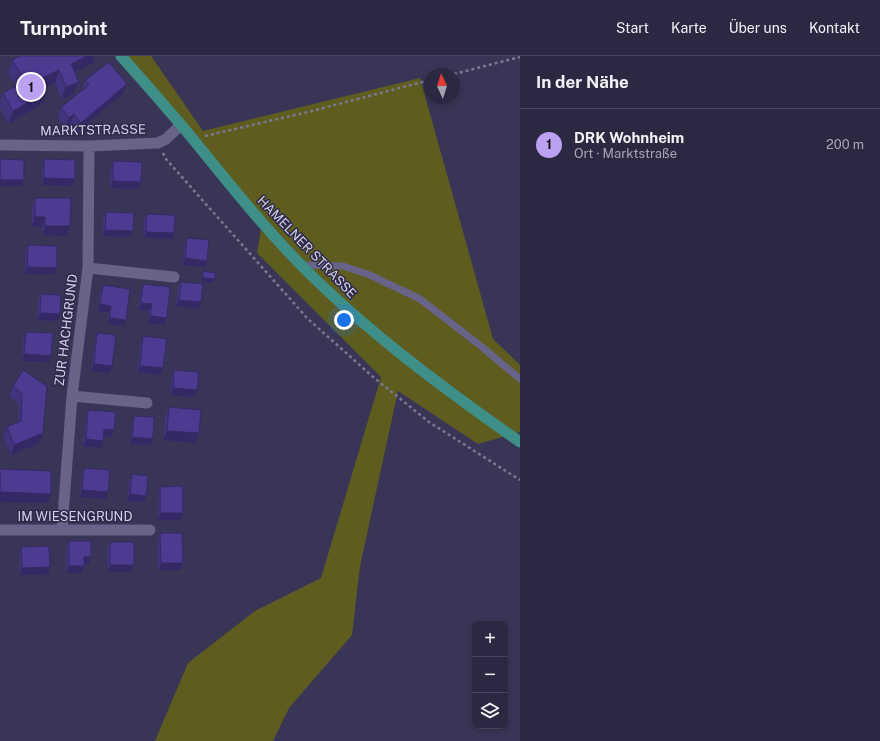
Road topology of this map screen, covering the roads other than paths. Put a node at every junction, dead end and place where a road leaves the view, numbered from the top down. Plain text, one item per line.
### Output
1 (121, 56) edge
2 (181, 125) junction
3 (0, 145) edge
4 (89, 146) junction
5 (301, 264) junction
6 (88, 268) junction
7 (174, 277) dead end
8 (520, 379) edge
9 (72, 396) junction
10 (147, 403) dead end
11 (520, 442) edge
12 (62, 529) junction
13 (0, 530) edge
14 (150, 530) dead end

1 - 2 main road, HAMELNER STRASSE
2 - 4 street, MARKTSTRASSE
2 - 5 main road, HAMELNER STRASSE
3 - 4 street, MARKTSTRASSE
4 - 6 street, ZUR HACHGRUND
5 - 8 lane
5 - 11 main road, HAMELNER STRASSE
6 - 7 street, ZUR HACHGRUND
6 - 9 street, ZUR HACHGRUND
9 - 10 street, ZUR HACHGRUND
9 - 12 street, ZUR HACHGRUND
12 - 13 street, IM WIESENGRUND
12 - 14 street, IM WIESENGRUND

